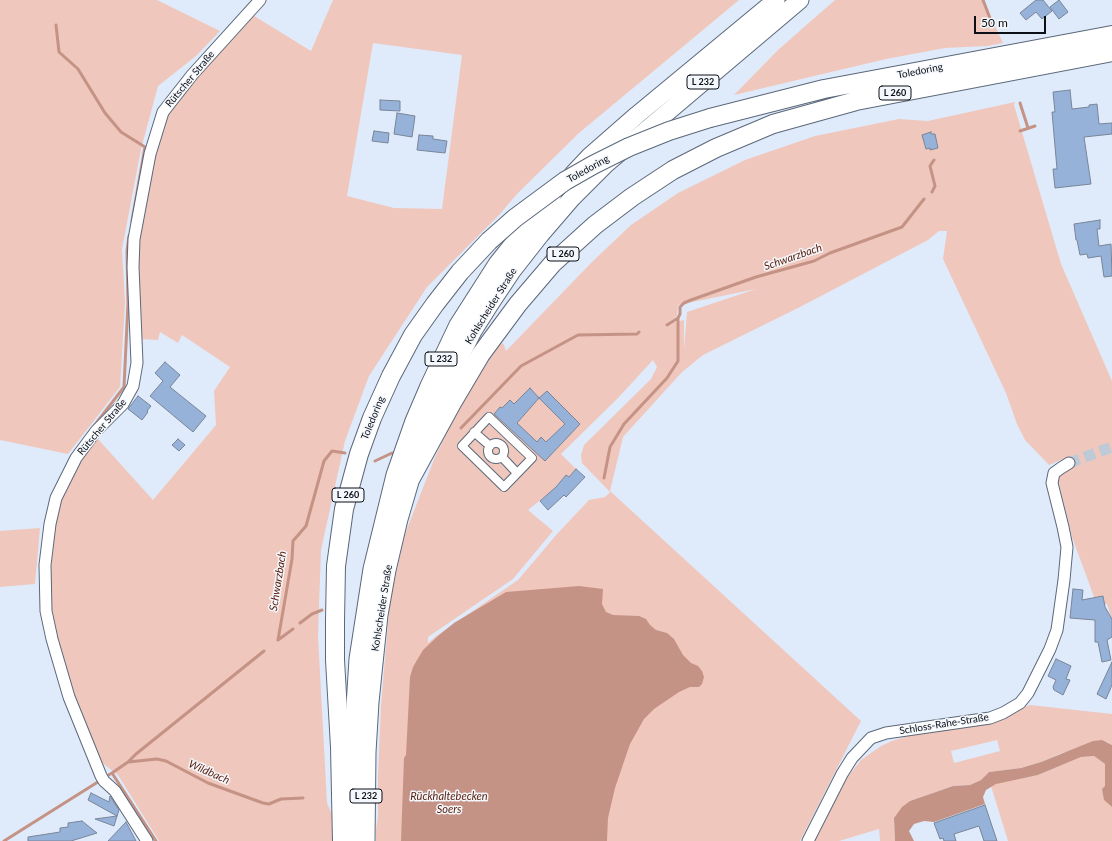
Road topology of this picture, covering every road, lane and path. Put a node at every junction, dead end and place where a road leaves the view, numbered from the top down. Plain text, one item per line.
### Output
1 (260, 0) edge
2 (776, 0) edge
3 (800, 0) edge
4 (1112, 35) edge
5 (1078, 49) junction
6 (1112, 52) edge
7 (474, 432) junction
8 (1069, 463) tunnel mouth
9 (517, 473) junction
10 (411, 478) junction
11 (147, 841) edge
12 (342, 841) edge
13 (350, 841) edge
14 (366, 841) edge
15 (808, 841) edge

1 - 11 street, Rütscher Straße
2 - 13 main road, Kohlscheider Straße / L 232
3 - 10 main road, Kohlscheider Straße / L 232
4 - 5 highway, Toledoring / L 260
5 - 6 highway, Toledoring / L 260
5 - 10 highway, Toledoring / L 260
5 - 12 highway, Toledoring / L 260, bridge
7 - 9 street
7 - 9 street
7 - 9 street
8 - 15 street, Schloss-Rahe-Straße
10 - 14 main road, Kohlscheider Straße / L 232

